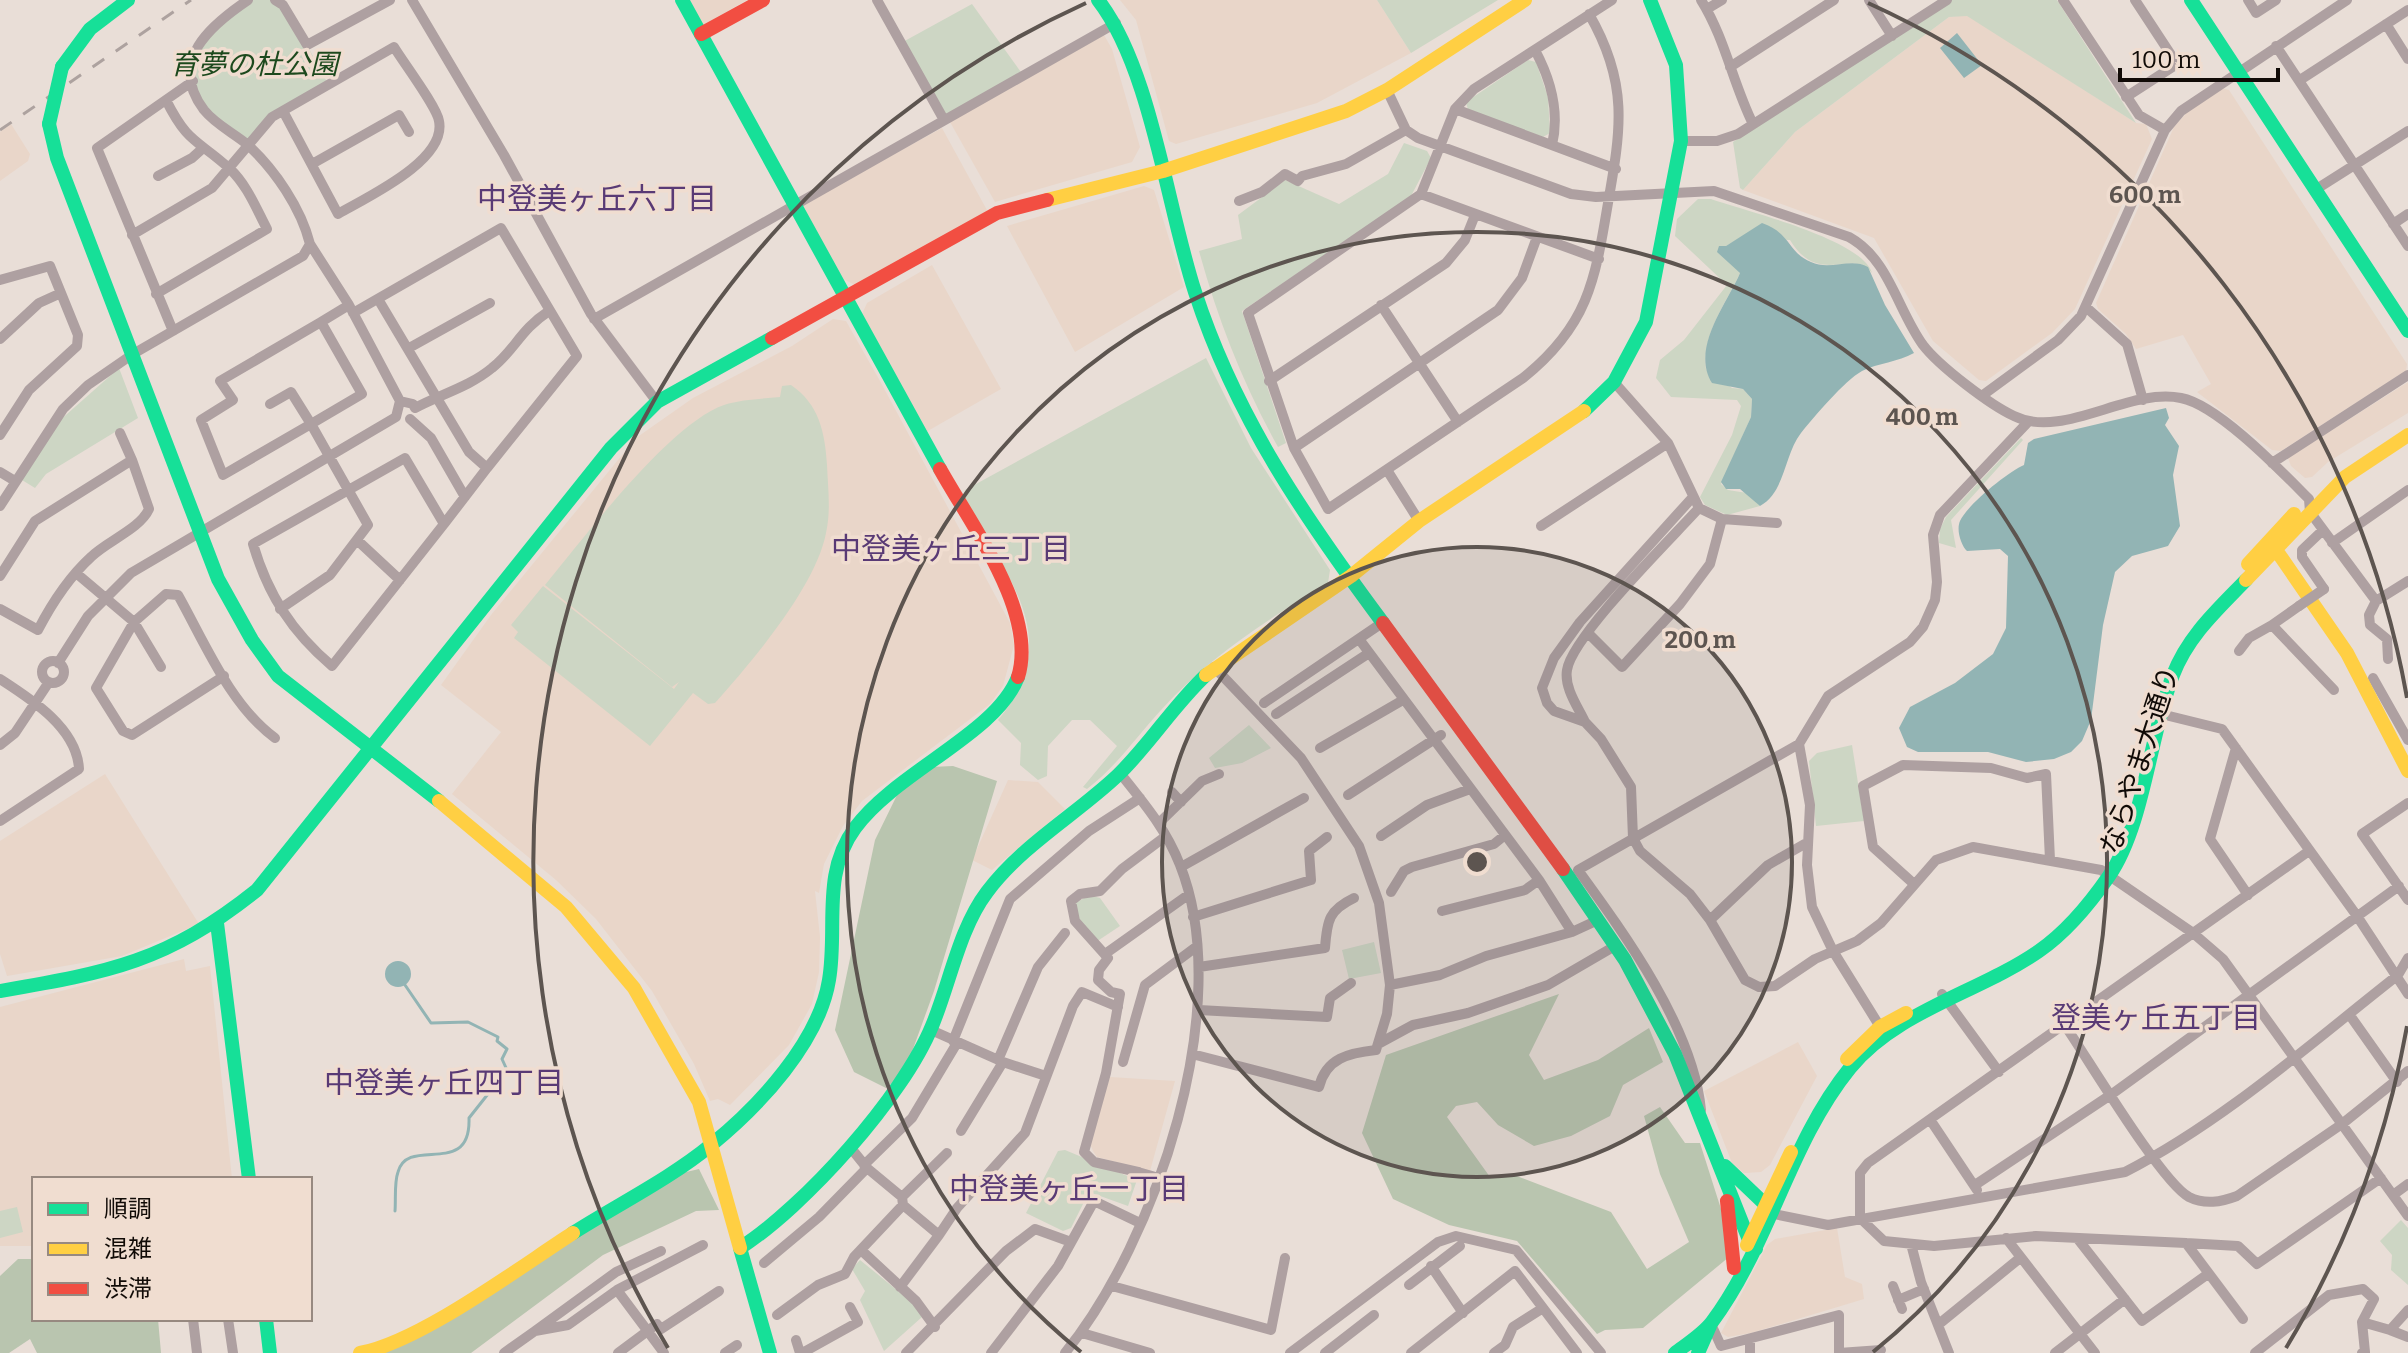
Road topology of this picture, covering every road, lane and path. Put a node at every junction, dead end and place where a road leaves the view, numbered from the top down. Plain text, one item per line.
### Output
1 (248, 0) edge
2 (275, 0) edge
3 (390, 0) edge
4 (412, 0) edge
5 (682, 0) edge
6 (763, 0) edge
7 (877, 0) edge
8 (1098, 0) edge
9 (1525, 0) edge
10 (1612, 0) edge
11 (1650, 0) edge
12 (1722, 0) edge
13 (1834, 0) edge
14 (1869, 0) edge
15 (1945, 0) edge
16 (2063, 0) edge
17 (2135, 0) edge
18 (2191, 0) edge
19 (2248, 0) edge
20 (2276, 0) edge
21 (2347, 0) edge
22 (122, 2) edge
23 (1704, 5) edge
24 (2408, 10) edge
25 (1589, 14) junction
26 (1116, 23) junction
27 (2386, 24) junction
28 (701, 34) junction
29 (1892, 36) junction
30 (2276, 46) junction
31 (1535, 50) junction
32 (2408, 59) edge
33 (1730, 67) junction
34 (2239, 71) junction
35 (2300, 80) junction
36 (193, 81) junction
37 (1387, 90) junction
38 (2126, 97) junction
39 (166, 100) junction
40 (1455, 109) junction
41 (283, 111) junction
42 (944, 120) junction
43 (1753, 124) junction
44 (1406, 130) junction
45 (2165, 130) junction
46 (2408, 131) edge
47 (409, 132) dead end
48 (1681, 141) junction
49 (247, 144) junction
50 (1440, 145) junction
51 (1552, 145) junction
52 (202, 149) junction
53 (312, 164) junction
54 (2355, 165) junction
55 (229, 168) junction
56 (1616, 169) junction
57 (1163, 171) junction
58 (158, 176) dead end
59 (2315, 190) junction
60 (1673, 192) junction
61 (1421, 194) junction
62 (1610, 196) junction
63 (1239, 201) dead end
64 (794, 204) junction
65 (2408, 214) edge
66 (1475, 215) junction
67 (2393, 224) junction
68 (132, 235) junction
69 (1537, 237) junction
70 (310, 244) junction
71 (2408, 246) edge
72 (1599, 259) junction
73 (0, 280) edge
74 (61, 293) junction
75 (156, 294) junction
76 (845, 296) junction
77 (378, 299) junction
78 (490, 303) dead end
79 (1381, 305) junction
80 (2087, 308) junction
81 (351, 309) junction
82 (549, 311) junction
83 (594, 319) junction
84 (321, 322) junction
85 (173, 331) junction
86 (2408, 331) edge
87 (0, 339) edge
88 (409, 348) junction
89 (133, 354) junction
90 (1419, 364) junction
91 (2408, 375) edge
92 (1269, 381) junction
93 (1614, 382) junction
94 (1983, 395) junction
95 (437, 396) junction
96 (2143, 400) junction
97 (400, 401) junction
98 (657, 402) junction
99 (270, 404) dead end
100 (413, 414) junction
101 (396, 417) junction
102 (1458, 422) junction
103 (2028, 422) junction
104 (311, 424) junction
105 (2408, 427) edge
106 (120, 433) dead end
107 (0, 435) edge
108 (2408, 435) edge
109 (1668, 443) junction
110 (1294, 448) junction
111 (328, 454) junction
112 (132, 460) junction
113 (2272, 463) junction
114 (487, 468) junction
115 (1387, 470) junction
116 (0, 472) edge
117 (15, 481) junction
118 (2408, 490) edge
119 (347, 491) junction
120 (465, 497) junction
121 (1692, 498) junction
122 (2309, 505) junction
123 (0, 506) edge
124 (1699, 508) junction
125 (1722, 519) junction
126 (1419, 521) junction
127 (1777, 523) dead end
128 (444, 524) junction
129 (1541, 526) dead end
130 (202, 530) junction
131 (2323, 530) junction
132 (357, 540) junction
133 (2332, 543) junction
134 (2273, 544) junction
135 (76, 573) junction
136 (0, 576) edge
137 (1351, 576) junction
138 (400, 580) junction
139 (2408, 581) edge
140 (105, 597) junction
141 (2376, 601) junction
142 (0, 609) edge
143 (280, 609) junction
144 (134, 622) junction
145 (1382, 623) junction
146 (2272, 625) junction
147 (1588, 633) junction
148 (1359, 639) junction
149 (2239, 651) dead end
150 (1369, 653) junction
151 (2388, 659) dead end
152 (161, 667) dead end
153 (1214, 667) junction
154 (224, 676) junction
155 (2373, 678) dead end
156 (0, 679) edge
157 (2334, 690) dead end
158 (1403, 700) junction
159 (36, 703) junction
160 (1264, 703) dead end
161 (2158, 713) junction
162 (1276, 714) dead end
163 (1585, 722) junction
164 (275, 738) dead end
165 (1436, 738) junction
166 (2408, 740) edge
167 (1799, 744) junction
168 (0, 745) edge
169 (1320, 748) dead end
170 (2236, 748) junction
171 (370, 749) junction
172 (2408, 771) edge
173 (1120, 773) junction
174 (1219, 774) dead end
175 (1470, 789) junction
176 (1172, 792) dead end
177 (1348, 795) dead end
178 (1140, 798) junction
179 (1304, 798) dead end
180 (1181, 802) junction
181 (2408, 803) edge
182 (0, 821) edge
183 (1160, 822) junction
184 (1505, 835) junction
185 (1166, 836) junction
186 (1381, 836) dead end
187 (1327, 837) dead end
188 (1633, 838) junction
189 (1808, 842) junction
190 (2309, 851) junction
191 (2050, 860) junction
192 (1181, 867) junction
193 (2105, 873) junction
194 (1539, 880) junction
195 (1914, 884) junction
196 (2399, 886) junction
197 (1391, 892) dead end
198 (1188, 895) junction
199 (2248, 895) junction
200 (1354, 898) dead end
201 (2408, 900) edge
202 (1442, 911) dead end
203 (2357, 916) junction
204 (1193, 917) junction
205 (1598, 920) junction
206 (1710, 920) junction
207 (217, 923) junction
208 (1572, 932) junction
209 (1065, 933) dead end
210 (2193, 933) junction
211 (1615, 946) junction
212 (1196, 947) junction
213 (1833, 951) junction
214 (1105, 954) junction
215 (2408, 958) edge
216 (1199, 967) junction
217 (2398, 975) junction
218 (1351, 983) dead end
219 (1390, 985) junction
220 (0, 991) edge
221 (2248, 993) junction
222 (2408, 994) edge
223 (1944, 998) junction
224 (1118, 1007) junction
225 (1199, 1010) junction
226 (2349, 1014) junction
227 (2064, 1024) junction
228 (931, 1030) junction
229 (1883, 1031) junction
230 (955, 1042) junction
231 (1378, 1044) junction
232 (1192, 1054) junction
233 (2295, 1057) junction
234 (1000, 1061) junction
235 (1123, 1062) dead end
236 (2408, 1071) edge
237 (1999, 1072) junction
238 (1046, 1076) junction
239 (2397, 1082) junction
240 (2112, 1094) junction
241 (1931, 1121) junction
242 (1703, 1122) junction
243 (2342, 1124) junction
244 (961, 1131) dead end
245 (711, 1145) junction
246 (850, 1147) junction
247 (947, 1153) dead end
248 (2154, 1157) junction
249 (1720, 1162) junction
250 (866, 1166) junction
251 (249, 1177) edge
252 (1736, 1178) junction
253 (2381, 1178) junction
254 (1776, 1180) junction
255 (2408, 1184) edge
256 (1183, 1185) dead end
257 (1975, 1185) junction
258 (2393, 1195) junction
259 (1981, 1199) junction
260 (902, 1201) junction
261 (1770, 1208) junction
262 (2408, 1216) edge
263 (1860, 1218) junction
264 (1140, 1223) junction
265 (939, 1235) junction
266 (2006, 1238) junction
267 (2077, 1238) junction
268 (1071, 1242) junction
269 (2186, 1243) junction
270 (1911, 1244) junction
271 (703, 1245) dead end
272 (1752, 1245) junction
273 (1460, 1246) dead end
274 (740, 1248) junction
275 (861, 1250) junction
276 (661, 1251) dead end
277 (1285, 1258) dead end
278 (2020, 1258) junction
279 (764, 1263) dead end
280 (1431, 1266) junction
281 (1734, 1268) junction
282 (2208, 1274) junction
283 (1409, 1285) dead end
284 (1112, 1286) junction
285 (1893, 1286) dead end
286 (900, 1287) junction
287 (1924, 1289) junction
288 (617, 1290) junction
289 (719, 1291) dead end
290 (2125, 1299) junction
291 (850, 1307) dead end
292 (1543, 1308) junction
293 (2408, 1310) edge
294 (1463, 1313) junction
295 (777, 1315) dead end
296 (1374, 1315) dead end
297 (2243, 1319) dead end
298 (193, 1321) edge
299 (228, 1321) edge
300 (266, 1321) edge
301 (2362, 1322) junction
302 (1711, 1324) junction
303 (1939, 1324) junction
304 (935, 1327) junction
305 (2390, 1330) junction
306 (535, 1331) junction
307 (647, 1331) junction
308 (1082, 1333) junction
309 (2079, 1333) junction
310 (2408, 1337) edge
311 (796, 1340) dead end
312 (1750, 1340) junction
313 (737, 1345) dead end
314 (1881, 1350) dead end
315 (197, 1353) edge
316 (233, 1353) edge
317 (270, 1353) edge
318 (360, 1353) edge
319 (504, 1353) edge
320 (618, 1353) edge
321 (664, 1353) edge
322 (725, 1353) edge
323 (770, 1353) edge
324 (801, 1353) edge
325 (906, 1353) edge
326 (991, 1353) edge
327 (1065, 1353) edge
328 (1150, 1353) edge
329 (1290, 1353) edge
330 (1325, 1353) edge
331 (1411, 1353) edge
332 (1494, 1353) edge
333 (1577, 1353) edge
334 (1601, 1353) edge
335 (1675, 1353) edge
336 (1698, 1353) edge
337 (1750, 1353) edge
338 (1839, 1353) edge
339 (1949, 1353) edge
340 (2055, 1353) edge
341 (2095, 1353) edge
342 (2255, 1353) edge
343 (2362, 1353) edge

1 - 36 street
2 - 3 street
4 - 83 street
5 - 28 street
6 - 28 street
7 - 42 street
8 - 26 street
9 - 37 street
10 - 25 street
11 - 48 street
12 - 23 street
13 - 33 street
14 - 29 street
15 - 29 street
16 - 38 street
17 - 38 street
18 - 34 street
19 - 20 street
21 - 30 street
22 - 89 street, bridge
23 - 33 street
24 - 27 street
25 - 31 street
25 - 56 street
26 - 42 street
26 - 57 street
27 - 32 street
27 - 35 street
28 - 64 street
29 - 43 street
30 - 34 street
30 - 35 street
31 - 40 street
31 - 51 street
33 - 43 street
34 - 45 street
34 - 59 street
35 - 54 street
36 - 39 street
36 - 49 street
37 - 44 street
37 - 57 street
38 - 45 street
39 - 52 street
39 - 68 street
40 - 50 street
40 - 51 street
41 - 49 street
41 - 53 street
41 - 53 street
42 - 64 street
43 - 48 street
44 - 50 street
44 - 63 street
45 - 80 street
46 - 54 street
47 - 53 street
48 - 60 street
49 - 55 street
49 - 70 street
50 - 61 street
50 - 62 street
51 - 56 street
52 - 55 street
52 - 58 street
54 - 59 street
54 - 67 street
55 - 68 street
55 - 75 street
56 - 62 street
57 - 76 street
57 - 137 street
59 - 86 street
60 - 62 street
60 - 93 street
60 - 94 street
61 - 66 street
61 - 92 street
62 - 72 street
64 - 76 street
64 - 83 street
65 - 67 street
66 - 69 street
66 - 79 street
67 - 71 street
68 - 75 street
69 - 72 street
69 - 90 street
70 - 81 street
70 - 85 street
72 - 102 street
73 - 74 street
74 - 87 street
74 - 107 street
75 - 85 street
76 - 98 street
76 - 245 street
77 - 81 street
77 - 82 street
77 - 88 street
78 - 88 street
79 - 90 street
79 - 92 street
80 - 94 street
80 - 96 street
81 - 84 street
81 - 97 street
82 - 95 street
82 - 114 street
83 - 98 street
84 - 104 street
84 - 104 street
85 - 89 street
88 - 95 street
89 - 117 street
89 - 130 street
90 - 102 street
90 - 110 street
91 - 113 street
92 - 110 street
93 - 109 street
93 - 126 street
94 - 103 street
95 - 100 street
95 - 114 street
96 - 103 street
96 - 113 street
97 - 100 street
97 - 101 street
98 - 171 street
99 - 104 street
100 - 101 street
100 - 120 street
101 - 111 street
102 - 115 street
103 - 167 street
104 - 111 street
105 - 122 street, ならやま大通り
106 - 112 street
108 - 122 street
109 - 121 street
109 - 129 street
110 - 115 street
111 - 119 street
111 - 130 street
112 - 135 street
112 - 136 street
113 - 122 street
114 - 120 street
115 - 126 street
116 - 117 street
117 - 123 street
118 - 133 street
119 - 128 street
119 - 132 street
119 - 143 street
120 - 128 street
121 - 124 street
121 - 163 street
122 - 131 street
122 - 134 street, ならやま大通り
124 - 125 street
124 - 147 street
125 - 127 street
125 - 147 street
126 - 137 street
128 - 138 street
130 - 140 street
130 - 171 street
131 - 133 street
131 - 146 street, bridge
132 - 138 street
132 - 143 street
133 - 141 street
134 - 161 street, ならやま大通り
134 - 172 street
135 - 140 street
135 - 142 street
137 - 145 street
137 - 153 street
138 - 143 street
139 - 141 street
140 - 144 street
140 - 159 street
141 - 151 street
144 - 152 street
144 - 154 street
144 - 154 street
145 - 148 street
145 - 205 street
146 - 149 street
146 - 157 street
147 - 163 street
148 - 150 street
148 - 160 street
150 - 158 street
150 - 162 street
153 - 173 street
153 - 219 street
154 - 164 street
155 - 166 street
156 - 159 street
158 - 165 street
158 - 169 street
159 - 168 street
159 - 182 street
161 - 170 street
161 - 193 street, ならやま大通り
163 - 188 street
165 - 175 street
165 - 177 street
167 - 188 street
167 - 189 street
170 - 190 street
170 - 199 street
171 - 207 street
171 - 245 street
173 - 178 street
173 - 228 street
174 - 180 street
175 - 184 street
175 - 186 street
176 - 180 street
178 - 183 street
178 - 230 street
179 - 192 street
180 - 183 street
181 - 196 street
183 - 185 street
184 - 194 street
184 - 197 street
185 - 192 street
185 - 214 street
187 - 204 street
188 - 206 street
188 - 242 street
189 - 206 street
189 - 213 street
190 - 199 street
190 - 203 street
191 - 193 street
191 - 195 street
191 - 195 street
192 - 198 street
193 - 210 street
193 - 223 street, ならやま大通り
194 - 202 street
194 - 208 street
195 - 213 street
196 - 201 street
196 - 203 street
198 - 204 street
198 - 214 street
199 - 210 street
200 - 216 street
203 - 217 street
203 - 221 street
204 - 212 street
205 - 208 street
205 - 211 street
206 - 213 street
207 - 220 street
207 - 251 street
208 - 219 street
209 - 234 street
210 - 221 street
210 - 227 street
211 - 231 street
211 - 242 street
212 - 216 street
212 - 235 street
213 - 229 street
214 - 224 street
215 - 217 street
216 - 225 street
217 - 222 street
217 - 226 street
218 - 225 street
219 - 231 street
221 - 233 street
221 - 240 street
223 - 229 street, ならやま大通り
223 - 237 street
224 - 238 street
224 - 256 street, bridge
225 - 232 street
226 - 233 street
226 - 239 street
227 - 237 street
227 - 240 street
228 - 230 street
228 - 246 street
229 - 254 street
229 - 261 street
230 - 234 street
230 - 250 street
231 - 232 street
232 - 264 street
233 - 243 street
233 - 248 street
234 - 238 street
234 - 244 street
236 - 239 street
237 - 241 street
238 - 265 street
239 - 243 street
240 - 248 street
240 - 257 street
241 - 257 street
241 - 263 street
242 - 249 street
243 - 248 street
243 - 253 street
245 - 274 street
245 - 318 street
246 - 250 street
246 - 274 street
247 - 260 street
248 - 259 street
249 - 252 street
249 - 272 street
249 - 281 street
250 - 260 street
250 - 279 street
252 - 254 street
252 - 261 street
253 - 258 street
253 - 269 street
254 - 261 street
255 - 258 street
257 - 259 street
258 - 262 street
259 - 263 street
260 - 265 street
260 - 275 street
261 - 263 street
261 - 272 street
263 - 270 street
264 - 268 street
264 - 284 street
265 - 286 street
266 - 267 street
266 - 270 street
266 - 278 street
267 - 269 street
267 - 290 street
268 - 304 street
268 - 326 street
269 - 282 street
270 - 287 street
271 - 288 street
272 - 281 street
272 - 302 street
273 - 280 street
274 - 323 street
275 - 286 street
275 - 295 street
276 - 306 street
277 - 284 street
278 - 303 street
278 - 309 street
280 - 283 street
280 - 294 street
281 - 302 street
282 - 290 street
282 - 297 street
284 - 308 street
285 - 287 street
286 - 304 street
287 - 303 street
288 - 306 street
288 - 307 street
289 - 307 street
290 - 309 street
291 - 324 street
292 - 294 street
292 - 332 street
292 - 333 street
293 - 305 street
294 - 331 street
296 - 330 street
298 - 315 street
299 - 316 street
300 - 317 street
301 - 305 street
301 - 342 street
301 - 343 street
302 - 312 street
302 - 335 street
302 - 336 street
303 - 339 street
304 - 325 street
305 - 310 street
306 - 319 street
307 - 320 street
307 - 321 street
308 - 327 street
308 - 328 street
309 - 340 street
309 - 341 street
311 - 324 street
312 - 337 street
312 - 338 street
313 - 322 street
314 - 338 street
329 - 334 street

